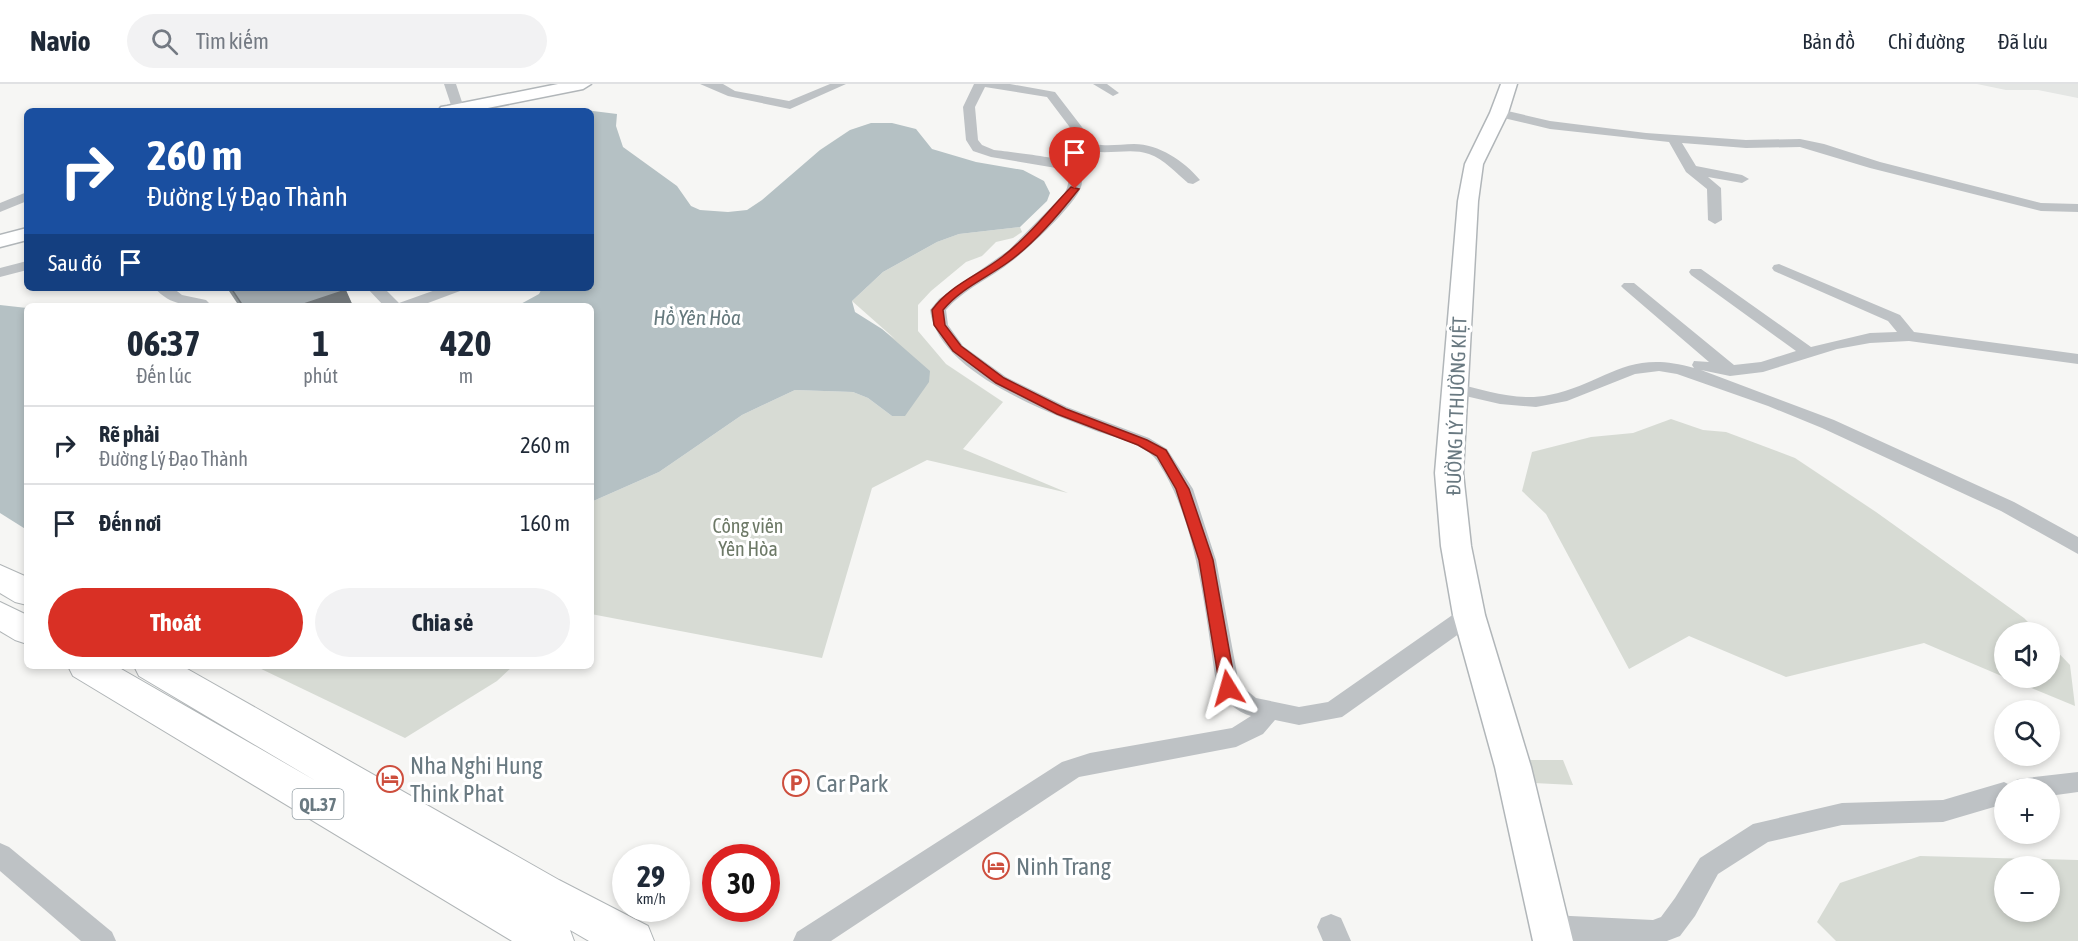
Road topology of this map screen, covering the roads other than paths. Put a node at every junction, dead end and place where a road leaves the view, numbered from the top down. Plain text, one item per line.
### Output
1 (450, 84) edge
2 (583, 84) edge
3 (706, 84) edge
4 (840, 84) edge
5 (980, 84) edge
6 (988, 84) edge
7 (1099, 84) edge
8 (1509, 84) edge
9 (1113, 93) dead end
10 (452, 108) edge
11 (457, 108) edge
12 (1499, 113) junction
13 (1674, 140) junction
14 (1691, 169) junction
15 (1742, 179) dead end
16 (1193, 180) dead end
17 (24, 197) edge
18 (0, 208) edge
19 (2078, 208) edge
20 (1715, 220) dead end
21 (24, 235) edge
22 (0, 241) edge
23 (24, 266) edge
24 (1779, 268) dead end
25 (1696, 272) dead end
26 (0, 273) edge
27 (1629, 286) dead end
28 (167, 291) edge
29 (202, 291) edge
30 (378, 291) edge
31 (447, 291) edge
32 (177, 299) junction
33 (201, 303) edge
34 (390, 303) edge
35 (413, 303) edge
36 (1909, 336) junction
37 (1809, 353) junction
38 (2078, 359) edge
39 (1648, 367) junction
40 (1730, 371) junction
41 (1454, 388) junction
42 (2078, 547) edge
43 (0, 577) edge
44 (24, 591) edge
45 (0, 615) edge
46 (1469, 615) junction
47 (24, 629) edge
48 (91, 669) edge
49 (157, 669) edge
50 (1270, 710) junction
51 (2078, 782) edge
52 (2060, 784) edge
53 (1994, 796) edge
54 (0, 855) edge
55 (1551, 934) edge
56 (87, 936) edge
57 (552, 941) edge
58 (632, 941) edge
59 (807, 941) edge

1 - 10 street
2 - 11 main road
3 - 4 street
5 - 50 street
6 - 16 street
7 - 9 street
8 - 12 main road, ĐƯỜNG LÝ THƯỜNG KIỆT
12 - 13 street
12 - 41 main road, ĐƯỜNG LÝ THƯỜNG KIỆT
13 - 14 street
13 - 19 street
14 - 15 street
14 - 20 street
17 - 18 street
21 - 22 main road
23 - 26 street
24 - 36 street
25 - 37 street
27 - 40 street
28 - 32 street
29 - 32 street
30 - 34 street
31 - 35 street
32 - 33 street
36 - 37 street
36 - 38 street
37 - 40 street
39 - 40 street
39 - 41 street
39 - 42 street
41 - 46 main road, ĐƯỜNG LÝ THƯỜNG KIỆT
43 - 44 main road
45 - 47 main road
46 - 50 street
46 - 55 main road, ĐƯỜNG LÝ THƯỜNG KIỆT
48 - 57 main road, QL.37
49 - 58 main road, QL.37
50 - 59 street
51 - 52 street
53 - 55 street
54 - 56 street

